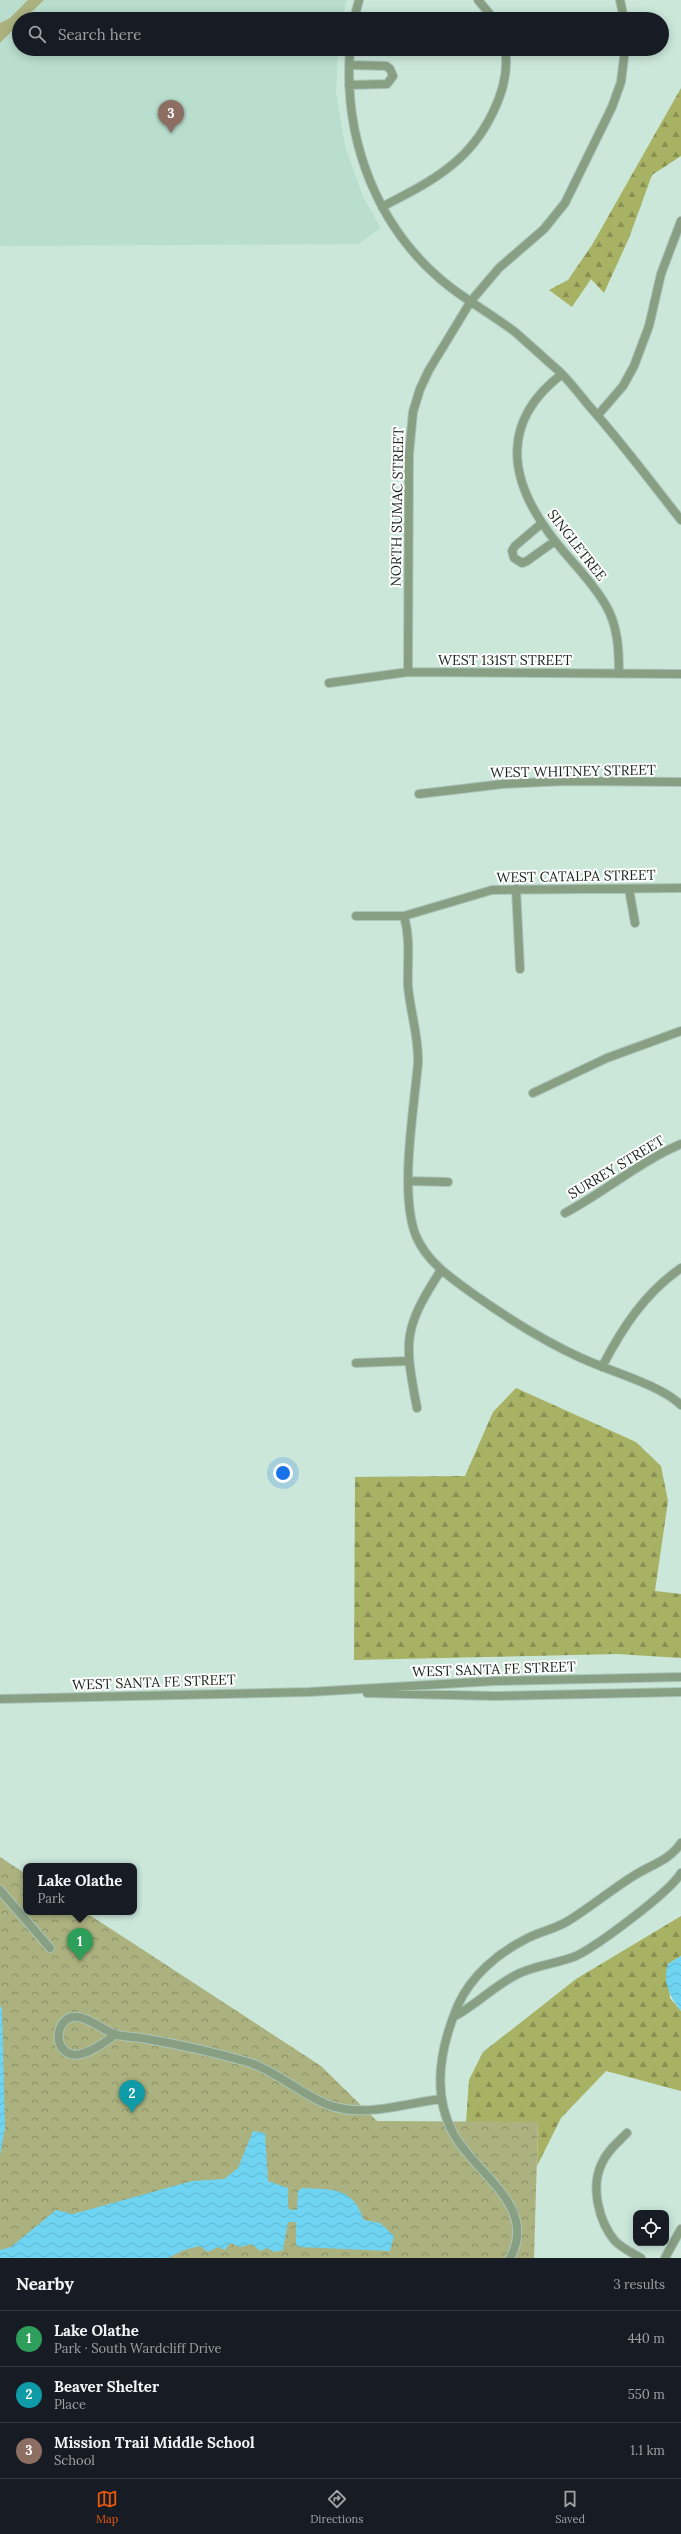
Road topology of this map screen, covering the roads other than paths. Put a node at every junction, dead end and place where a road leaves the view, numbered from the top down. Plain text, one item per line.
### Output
1 (359, 0) edge
2 (478, 0) edge
3 (620, 0) edge
4 (356, 12) edge
5 (488, 12) edge
6 (623, 12) edge
7 (350, 56) edge
8 (505, 56) edge
9 (624, 56) edge
10 (349, 65) junction
11 (348, 85) junction
12 (382, 207) junction
13 (681, 221) edge
14 (470, 301) junction
15 (562, 374) junction
16 (598, 416) junction
17 (678, 510) edge
18 (681, 520) edge
19 (542, 523) junction
20 (555, 541) junction
21 (408, 672) junction
22 (619, 674) junction
23 (681, 674) edge
24 (329, 683) dead end
25 (681, 782) edge
26 (419, 794) dead end
27 (681, 888) edge
28 (516, 889) junction
29 (629, 889) junction
30 (356, 916) dead end
31 (404, 916) junction
32 (635, 922) dead end
33 (520, 969) dead end
34 (681, 1031) edge
35 (533, 1093) dead end
36 (681, 1144) edge
37 (409, 1181) junction
38 (448, 1182) dead end
39 (565, 1213) dead end
40 (681, 1268) edge
41 (441, 1270) junction
42 (408, 1361) junction
43 (356, 1363) dead end
44 (602, 1367) junction
45 (681, 1405) edge
46 (417, 1408) dead end
47 (681, 1677) edge
48 (309, 1692) junction
49 (681, 1692) edge
50 (0, 1699) edge
51 (681, 1843) edge
52 (681, 1873) edge
53 (0, 1890) edge
54 (50, 1948) dead end
55 (456, 2016) junction
56 (116, 2034) junction
57 (442, 2099) junction
58 (627, 2133) dead end
59 (681, 2229) edge
60 (510, 2258) edge
61 (641, 2258) edge
62 (665, 2258) edge

1 - 4 street
2 - 5 street
3 - 6 street
7 - 10 street
8 - 12 street
9 - 14 street, NORTH SUMAC STREET
10 - 11 street
10 - 11 street
11 - 12 street
12 - 14 street
13 - 16 street
14 - 15 street
14 - 21 street, NORTH SUMAC STREET
15 - 16 street
15 - 19 street, SINGLETREE
16 - 17 street
17 - 18 street
19 - 20 street, SINGLETREE
19 - 20 street
20 - 22 street, SINGLETREE
21 - 22 street, WEST 131ST STREET
21 - 24 street, WEST 131ST STREET
22 - 23 street, WEST 131ST STREET
25 - 26 street, WEST WHITNEY STREET
27 - 29 street, WEST CATALPA STREET
28 - 29 street, WEST CATALPA STREET
28 - 31 street, WEST CATALPA STREET
28 - 33 street
29 - 32 street
30 - 31 street, WEST CATALPA STREET
31 - 37 street
34 - 35 street
36 - 39 street, SURREY STREET
37 - 38 street
37 - 41 street
40 - 44 street
41 - 42 street
41 - 44 street
42 - 43 street
42 - 46 street
44 - 45 street
47 - 48 street, WEST SANTA FE STREET
48 - 49 street, WEST SANTA FE STREET
48 - 50 street, WEST SANTA FE STREET
51 - 55 street
52 - 55 street
53 - 54 street
55 - 57 street
56 - 56 street
56 - 57 street
57 - 60 street
58 - 61 street
59 - 62 street

